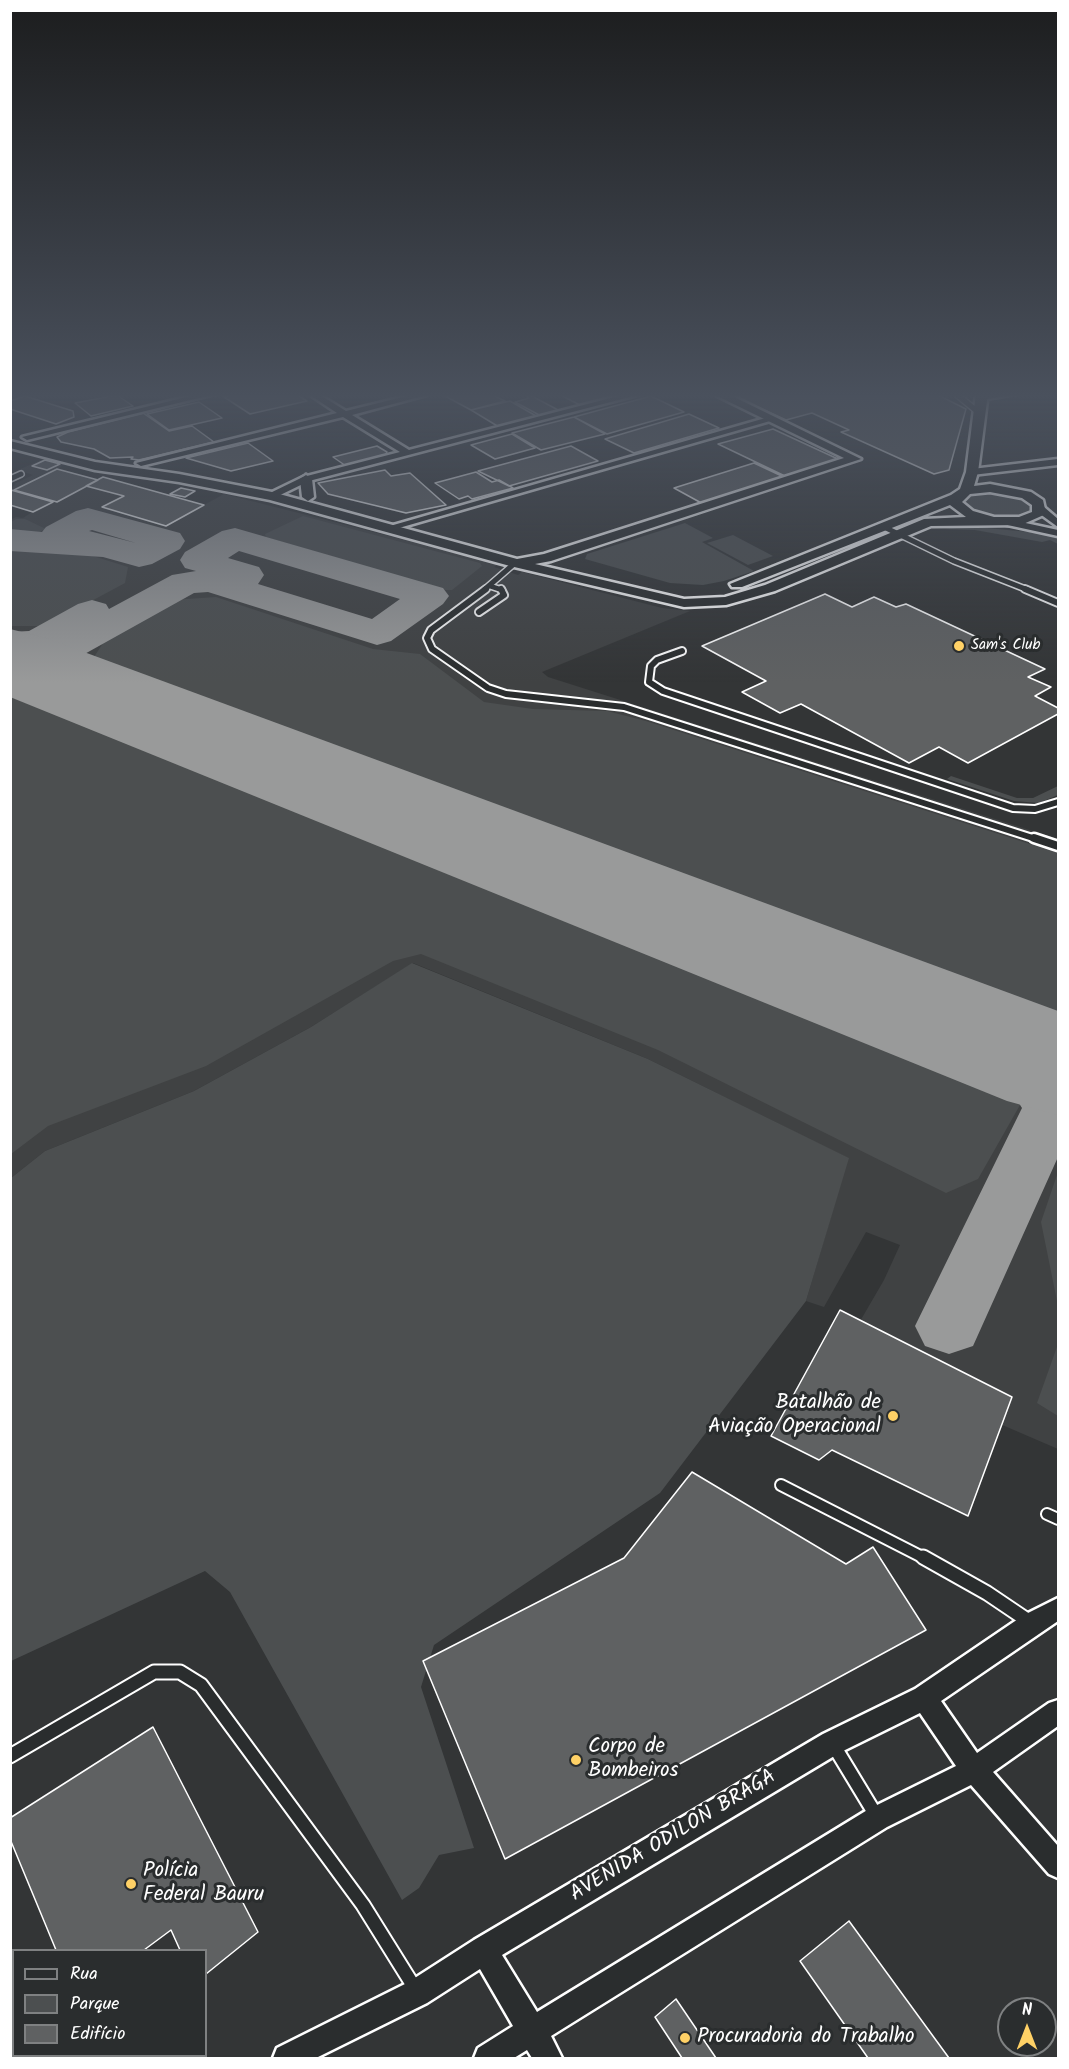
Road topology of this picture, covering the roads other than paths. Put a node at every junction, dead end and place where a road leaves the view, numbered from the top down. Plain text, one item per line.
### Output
1 (255, 490) edge
2 (265, 490) edge
3 (285, 490) edge
4 (307, 490) edge
5 (519, 490) edge
6 (760, 490) edge
7 (963, 490) edge
8 (982, 490) edge
9 (1003, 490) edge
10 (1016, 491) joint
11 (278, 493) junction
12 (961, 494) junction
13 (308, 497) junction
14 (1040, 509) junction
15 (1059, 517) edge
16 (406, 521) junction
17 (1000, 522) junction
18 (1059, 524) edge
19 (882, 526) junction
20 (388, 528) junction
21 (1059, 533) edge
22 (902, 534) junction
23 (572, 550) junction
24 (546, 558) junction
25 (515, 562) junction
26 (575, 567) junction
27 (490, 585) junction
28 (686, 597) junction
29 (1059, 603) edge
30 (479, 612) dead end
31 (682, 651) dead end
32 (1059, 802) edge
33 (1059, 846) edge
34 (781, 1485) dead end
35 (1047, 1514) dead end
36 (1059, 1519) edge
37 (1059, 1609) edge
38 (1032, 1623) junction
39 (924, 1698) junction
40 (1059, 1712) edge
41 (832, 1743) junction
42 (10, 1756) edge
43 (974, 1770) junction
44 (878, 1818) junction
45 (1059, 1866) edge
46 (484, 1950) junction
47 (417, 1993) junction
48 (531, 2033) junction
49 (287, 2058) edge
50 (488, 2058) edge
51 (548, 2058) edge

1 - 11 street
2 - 11 street
3 - 11 street
4 - 13 street
5 - 16 street
6 - 23 street
7 - 12 street
8 - 12 street
9 - 10 street
10 - 14 street
11 - 13 street
11 - 20 street
12 - 17 street
12 - 19 street
13 - 16 street
14 - 15 street
14 - 17 street
14 - 18 street
16 - 20 street
16 - 24 street
17 - 21 street
17 - 22 street
19 - 22 lane
19 - 28 street
20 - 25 street
22 - 28 street
22 - 29 lane
23 - 24 street
23 - 26 street
24 - 25 street
24 - 26 street
25 - 27 lane
25 - 28 street
26 - 28 street
27 - 30 lane
27 - 33 lane
31 - 32 lane
34 - 38 lane
35 - 36 lane
37 - 38 street, AVENIDA ODILON BRAGA
38 - 39 street, AVENIDA ODILON BRAGA
39 - 41 street, AVENIDA ODILON BRAGA
39 - 43 street
40 - 43 street
41 - 44 lane
41 - 46 street, AVENIDA ODILON BRAGA
42 - 47 lane
43 - 44 street
43 - 45 street
44 - 48 street
46 - 47 street, AVENIDA ODILON BRAGA
46 - 48 street
47 - 49 street, AVENIDA ODILON BRAGA
48 - 50 street
48 - 51 street

